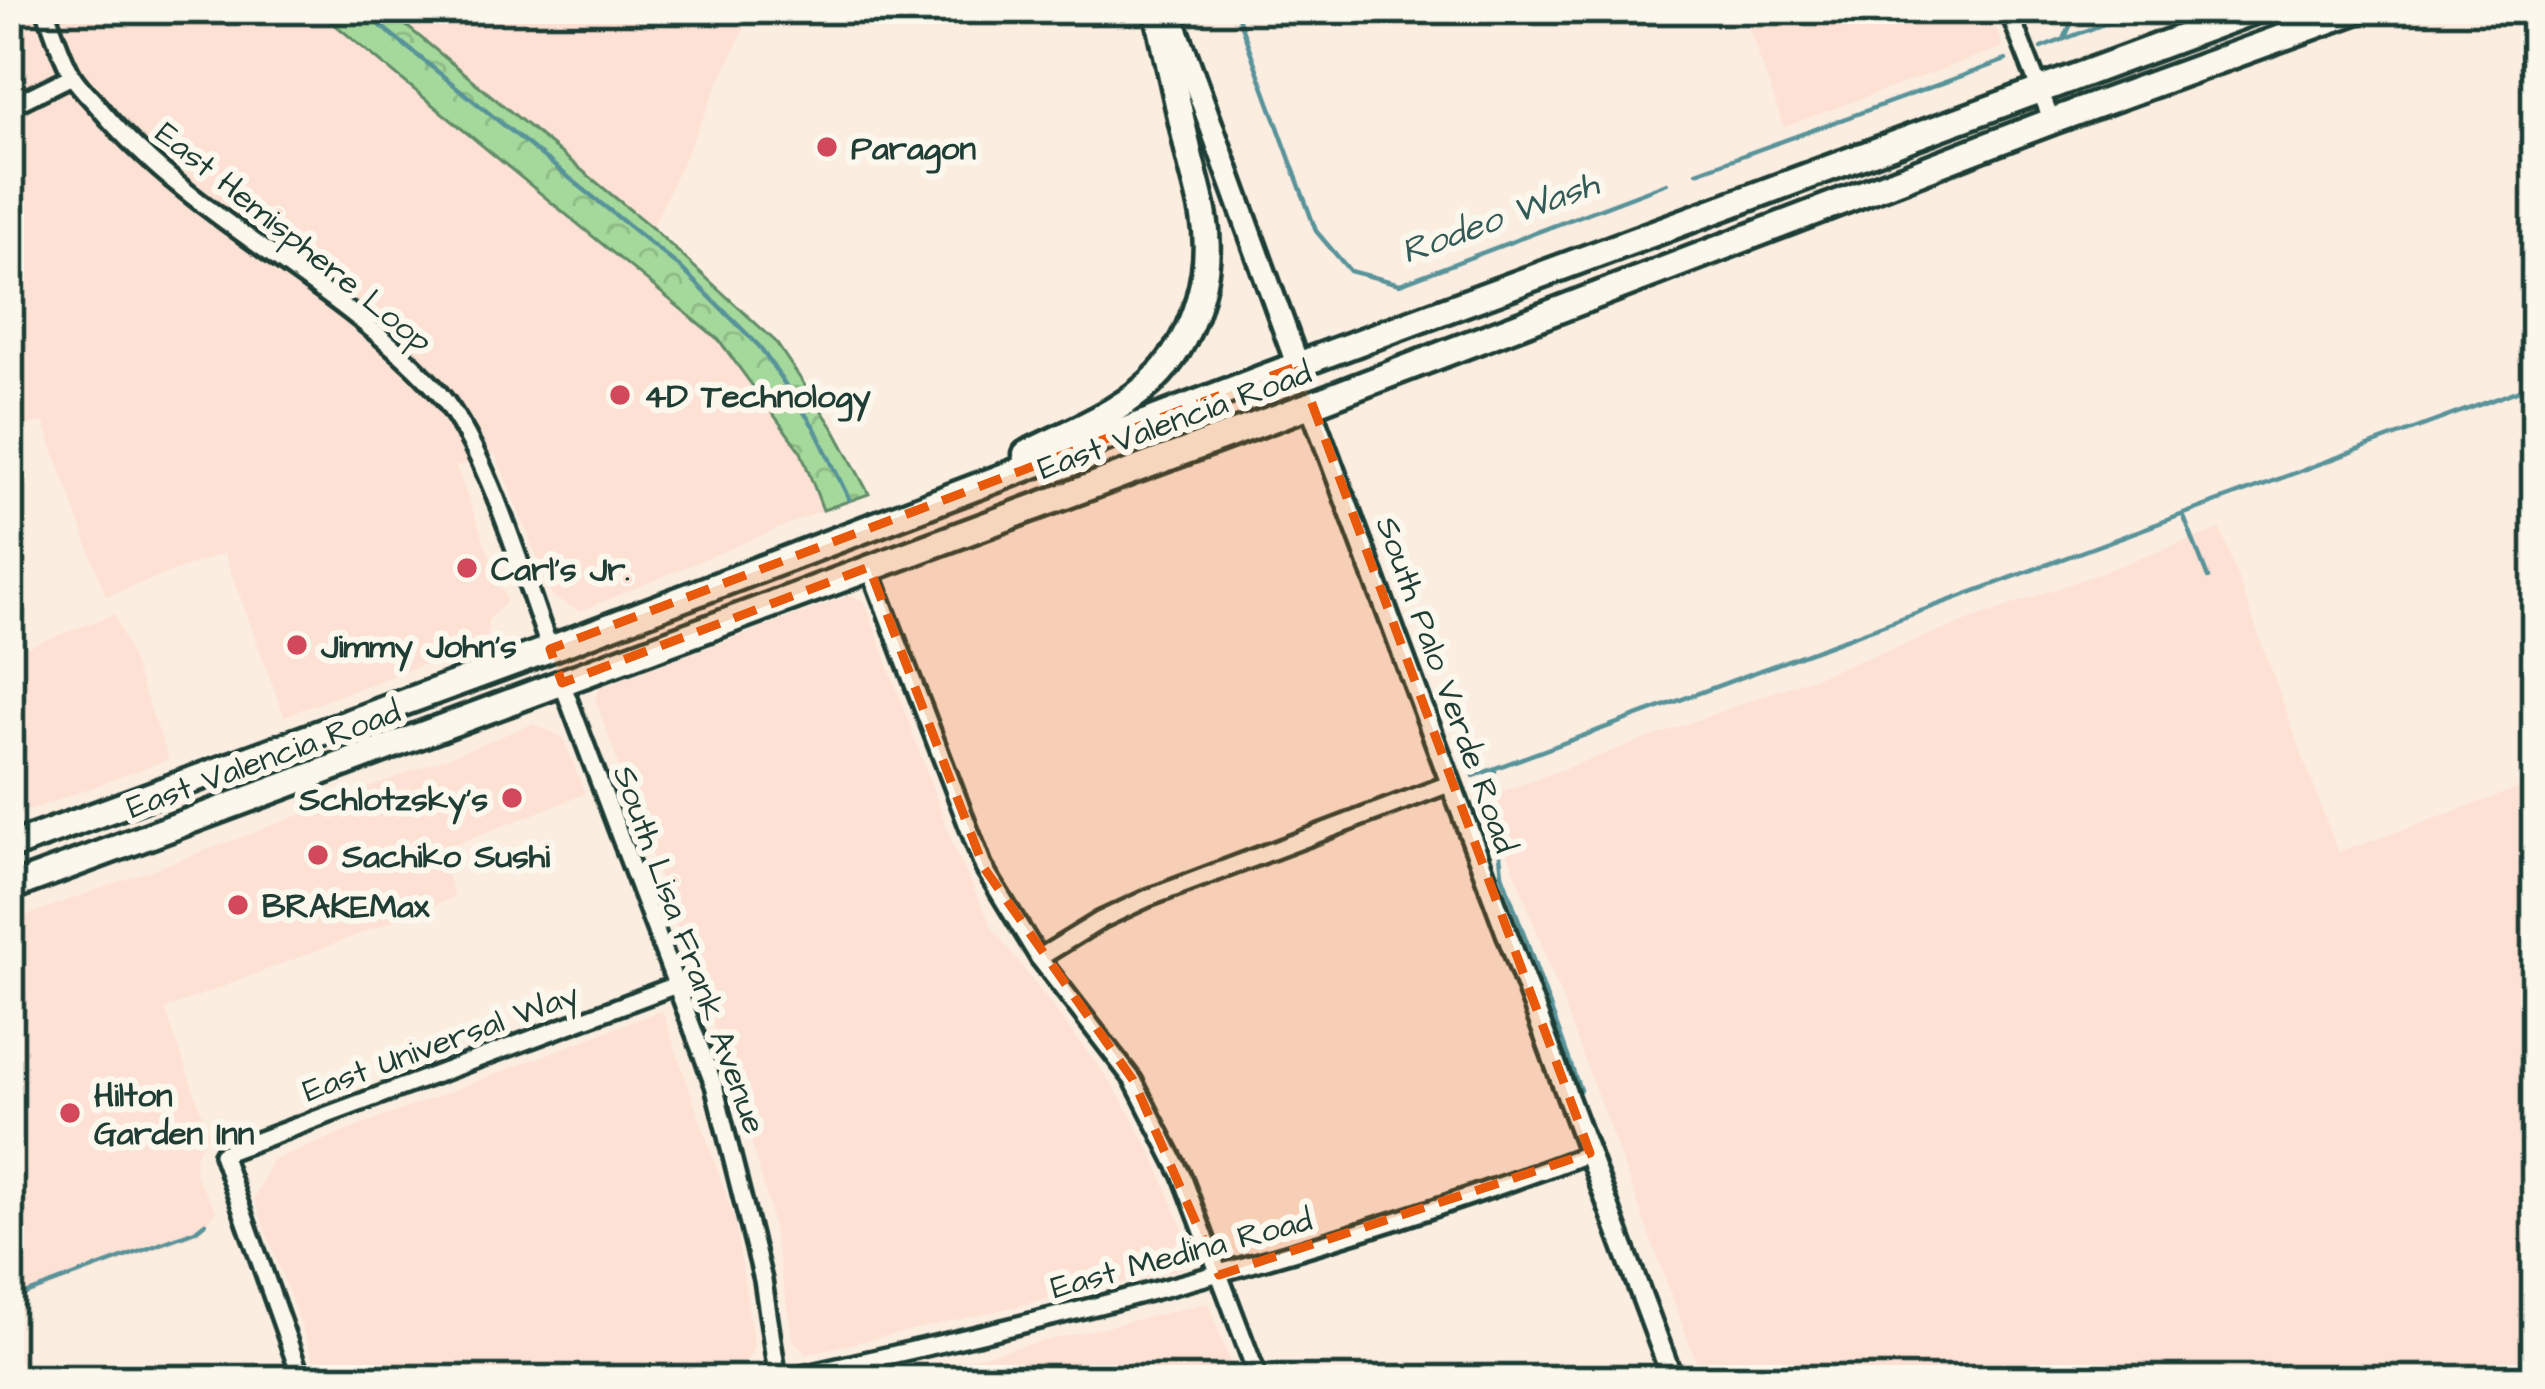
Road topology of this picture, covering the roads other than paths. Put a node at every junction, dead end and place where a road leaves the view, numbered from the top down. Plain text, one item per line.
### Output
1 (46, 9) edge
2 (1157, 9) edge
3 (1169, 9) edge
4 (2008, 9) edge
5 (2259, 9) edge
6 (2361, 9) edge
7 (72, 76) junction
8 (2038, 91) junction
9 (9, 107) edge
10 (2052, 121) junction
11 (1298, 366) junction
12 (1310, 405) junction
13 (916, 510) junction
14 (869, 567) junction
15 (550, 649) junction
16 (562, 682) junction
17 (1449, 784) junction
18 (9, 848) edge
19 (9, 888) edge
20 (1040, 958) junction
21 (679, 984) junction
22 (1590, 1153) junction
23 (1219, 1275) junction
24 (302, 1380) edge
25 (778, 1380) edge
26 (1259, 1380) edge
27 (1673, 1380) edge

1 - 7 street, East Hemisphere Loop
2 - 13 main road
3 - 11 main road, South Palo Verde Road
4 - 8 street
5 - 8 main road, East Valencia Road
6 - 10 main road, East Valencia Road
7 - 9 street
7 - 15 street, East Hemisphere Loop
8 - 10 street
8 - 11 main road, East Valencia Road
10 - 12 main road, East Valencia Road
11 - 12 main road, South Palo Verde Road
11 - 13 main road, East Valencia Road
12 - 14 main road, East Valencia Road
12 - 17 street, South Palo Verde Road
13 - 15 main road, East Valencia Road
14 - 16 main road, East Valencia Road
14 - 20 street
15 - 16 main road
15 - 18 main road, East Valencia Road
16 - 19 main road, East Valencia Road
16 - 21 street, South Lisa Frank Avenue
17 - 20 street
17 - 22 street, South Palo Verde Road
20 - 23 street
21 - 24 street, East Universal Way
21 - 25 street, South Lisa Frank Avenue
22 - 23 street, East Medina Road
22 - 27 street, South Palo Verde Road
23 - 25 street, East Medina Road
23 - 26 street

